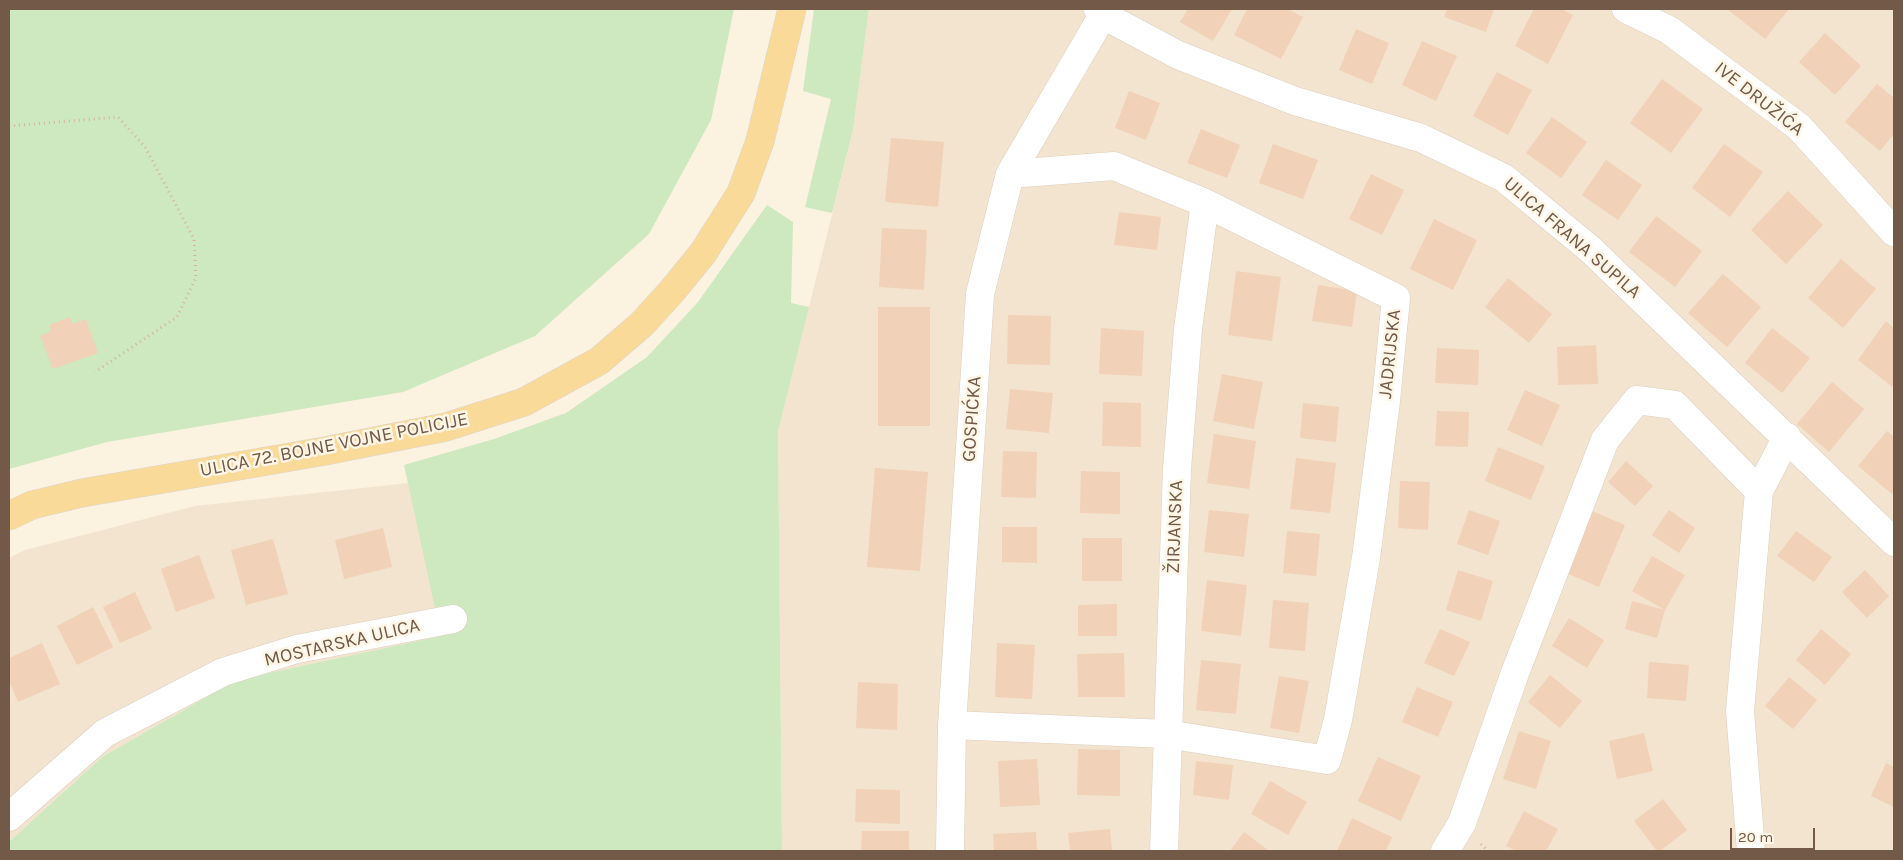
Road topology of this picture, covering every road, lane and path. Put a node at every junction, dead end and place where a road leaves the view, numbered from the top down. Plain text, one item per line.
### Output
1 (792, 9) edge
2 (1626, 9) edge
3 (1101, 12) edge
4 (9, 126) edge
5 (1010, 174) junction
6 (1205, 203) junction
7 (1894, 232) edge
8 (95, 372) dead end
9 (1787, 437) junction
10 (1759, 491) junction
11 (9, 516) edge
12 (1894, 542) edge
13 (453, 619) dead end
14 (952, 725) junction
15 (1167, 734) junction
16 (9, 817) edge
17 (950, 851) edge
18 (1164, 851) edge
19 (1445, 851) edge
20 (1751, 851) edge

1 - 11 main road, ULICA 72. BOJNE VOJNE POLICIJE
2 - 7 street, IVE DRUŽIĆA
3 - 5 street, GOSPIĆKA
3 - 9 street, ULICA FRANA SUPILA
4 - 8 path
5 - 6 street, JADRIJSKA
5 - 14 street, GOSPIĆKA
6 - 15 street, ŽIRJANSKA
6 - 15 street, JADRIJSKA
9 - 10 street
9 - 12 street, ULICA FRANA SUPILA
10 - 19 street
10 - 20 street
13 - 16 street, MOSTARSKA ULICA
14 - 15 street
14 - 17 street, GOSPIĆKA
15 - 18 street, ŽIRJANSKA

